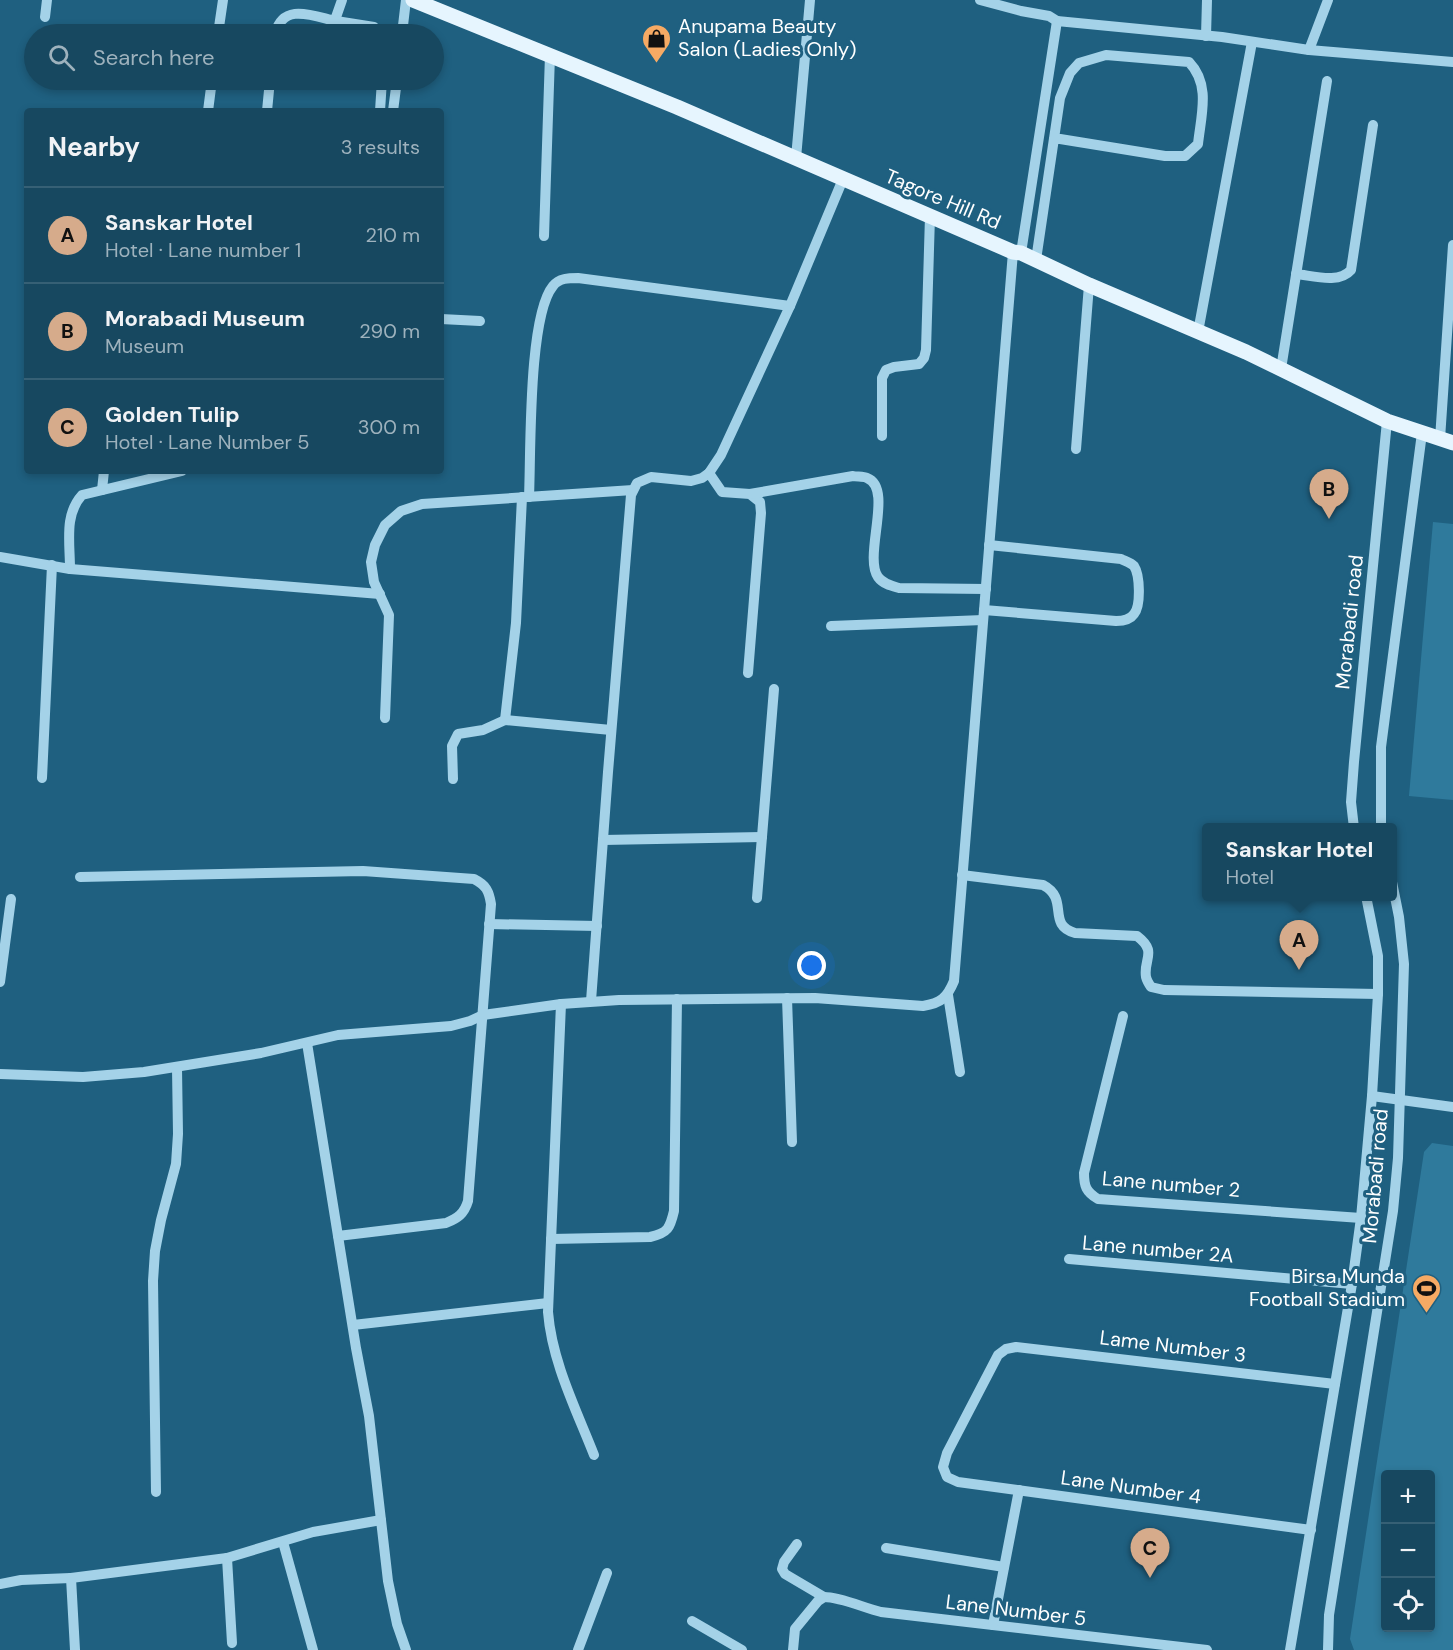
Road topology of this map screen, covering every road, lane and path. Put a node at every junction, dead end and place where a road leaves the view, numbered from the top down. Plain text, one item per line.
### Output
1 (47, 0) edge
2 (223, 0) edge
3 (342, 0) edge
4 (405, 0) edge
5 (413, 0) edge
6 (810, 0) edge
7 (980, 0) edge
8 (1207, 0) edge
9 (1328, 0) edge
10 (45, 17) dead end
11 (335, 20) junction
12 (1057, 21) junction
13 (219, 24) edge
14 (278, 24) edge
15 (357, 24) edge
16 (403, 24) edge
17 (1206, 36) junction
18 (1252, 42) junction
19 (1309, 50) junction
20 (550, 56) junction
21 (1453, 62) edge
22 (1327, 81) dead end
23 (211, 90) edge
24 (269, 90) edge
25 (381, 90) edge
26 (396, 90) edge
27 (208, 108) edge
28 (267, 108) edge
29 (380, 108) edge
30 (393, 108) edge
31 (1373, 125) dead end
32 (1054, 138) junction
33 (796, 158) junction
34 (843, 179) junction
35 (930, 216) junction
36 (544, 236) dead end
37 (1453, 245) edge
38 (1017, 252) junction
39 (1036, 260) junction
40 (1296, 274) junction
41 (1089, 285) junction
42 (790, 306) junction
43 (444, 319) edge
44 (480, 321) dead end
45 (1198, 332) junction
46 (1281, 369) junction
47 (1387, 421) junction
48 (1422, 433) junction
49 (882, 436) dead end
50 (1447, 441) edge
51 (1076, 449) dead end
52 (709, 473) junction
53 (104, 474) edge
54 (169, 474) edge
55 (102, 490) junction
56 (633, 490) junction
57 (750, 494) junction
58 (526, 497) junction
59 (989, 544) junction
60 (0, 557) edge
61 (52, 565) junction
62 (70, 568) junction
63 (986, 589) junction
64 (380, 594) junction
65 (983, 615) junction
66 (831, 626) dead end
67 (748, 673) dead end
68 (774, 689) dead end
69 (385, 718) dead end
70 (506, 720) junction
71 (611, 730) junction
72 (42, 778) dead end
73 (453, 779) dead end
74 (1354, 823) edge
75 (1381, 823) edge
76 (762, 837) junction
77 (603, 840) junction
78 (962, 875) junction
79 (80, 877) dead end
80 (757, 898) dead end
81 (11, 899) dead end
82 (1367, 901) edge
83 (1396, 901) edge
84 (489, 924) junction
85 (597, 926) junction
86 (0, 981) edge
87 (1378, 994) junction
88 (948, 995) junction
89 (787, 998) junction
90 (677, 999) junction
91 (591, 1001) junction
92 (561, 1004) junction
93 (483, 1015) junction
94 (1123, 1016) dead end
95 (307, 1043) junction
96 (177, 1068) junction
97 (960, 1072) dead end
98 (0, 1074) edge
99 (1372, 1096) junction
100 (1400, 1101) junction
101 (1453, 1107) edge
102 (792, 1142) dead end
103 (1361, 1218) junction
104 (338, 1236) junction
105 (551, 1239) junction
106 (1069, 1259) dead end
107 (1352, 1284) junction
108 (548, 1303) junction
109 (353, 1325) junction
110 (1335, 1383) junction
111 (594, 1455) dead end
112 (947, 1477) joint
113 (1019, 1490) junction
114 (156, 1492) dead end
115 (381, 1520) junction
116 (1311, 1530) junction
117 (283, 1542) junction
118 (797, 1544) dead end
119 (886, 1548) dead end
120 (227, 1558) junction
121 (1004, 1567) junction
122 (607, 1573) dead end
123 (71, 1578) junction
124 (0, 1584) edge
125 (824, 1597) junction
126 (692, 1621) dead end
127 (993, 1625) junction
128 (232, 1642) dead end
129 (75, 1650) edge
130 (313, 1650) edge
131 (406, 1650) edge
132 (578, 1650) edge
133 (742, 1650) edge
134 (793, 1650) edge
135 (1207, 1650) edge
136 (1290, 1650) edge
137 (1328, 1650) edge

1 - 10 street
2 - 13 street
3 - 11 street
4 - 16 street
5 - 20 main road, Tagore Hill Rd
6 - 33 street
7 - 12 street
8 - 17 street
9 - 19 street
11 - 14 street
11 - 15 street
12 - 17 street
12 - 38 street
17 - 18 street
18 - 19 street
18 - 45 street
19 - 21 street
20 - 33 main road, Tagore Hill Rd
20 - 36 street
22 - 40 street
23 - 27 street
24 - 28 street
25 - 29 street
26 - 30 street
31 - 40 street
32 - 32 street
32 - 39 street
33 - 34 main road, Tagore Hill Rd
34 - 35 main road, Tagore Hill Rd
34 - 42 street
35 - 38 main road, Tagore Hill Rd
35 - 49 street
37 - 50 street
38 - 39 main road, Tagore Hill Rd
38 - 59 street
39 - 41 main road, Tagore Hill Rd
40 - 46 street
41 - 45 main road, Tagore Hill Rd
41 - 51 street
42 - 52 street
42 - 58 street
43 - 44 street
45 - 46 main road, Tagore Hill Rd
46 - 47 main road, Tagore Hill Rd
47 - 48 main road, Tagore Hill Rd
47 - 74 street, Morabadi road
48 - 50 main road, Tagore Hill Rd
48 - 75 street
52 - 56 street
52 - 57 street
53 - 55 street
54 - 55 street
55 - 62 street
56 - 58 street
56 - 71 street
57 - 63 street
57 - 67 street
58 - 64 street
58 - 70 street
59 - 63 street
59 - 65 street
60 - 61 street
61 - 62 street
61 - 72 street
62 - 64 street
63 - 65 street
64 - 69 street
65 - 66 street
65 - 78 street
68 - 76 street
70 - 71 street
70 - 73 street
71 - 77 street
76 - 77 street
76 - 80 street
77 - 85 street
78 - 87 street
78 - 88 street
79 - 84 street
81 - 86 street
82 - 87 street, Morabadi road
83 - 100 street, Morabadi road
84 - 85 street
84 - 93 street
85 - 91 street
87 - 99 street, Morabadi road
88 - 89 street
88 - 97 street
89 - 90 street
89 - 102 street
90 - 91 street
90 - 105 street
91 - 92 street
92 - 93 street
92 - 105 street
93 - 95 street
93 - 104 street
94 - 103 street, Lane number 2
95 - 96 street
95 - 104 street
96 - 98 street
96 - 114 street
99 - 100 street
99 - 103 street, Morabadi road
100 - 101 street
100 - 137 street, Morabadi road
103 - 107 street, Morabadi road
104 - 109 street
105 - 108 street
106 - 107 street, Lane number 2A
107 - 110 street, Morabadi road
108 - 109 street
108 - 111 street
109 - 115 street
110 - 112 street, Lame Number 3
110 - 116 street, Morabadi road
112 - 113 street, Lane Number 4
113 - 116 street, Lane Number 4
113 - 121 street
115 - 117 street
115 - 131 street
116 - 136 street, Morabadi road
117 - 120 street
117 - 130 street
118 - 125 street, Lane Number 5
119 - 121 street
120 - 123 street
120 - 128 street
121 - 127 street
122 - 132 street
123 - 124 street
123 - 129 street
125 - 127 street, Lane Number 5
125 - 134 street
126 - 133 street
127 - 135 street, Lane Number 5

